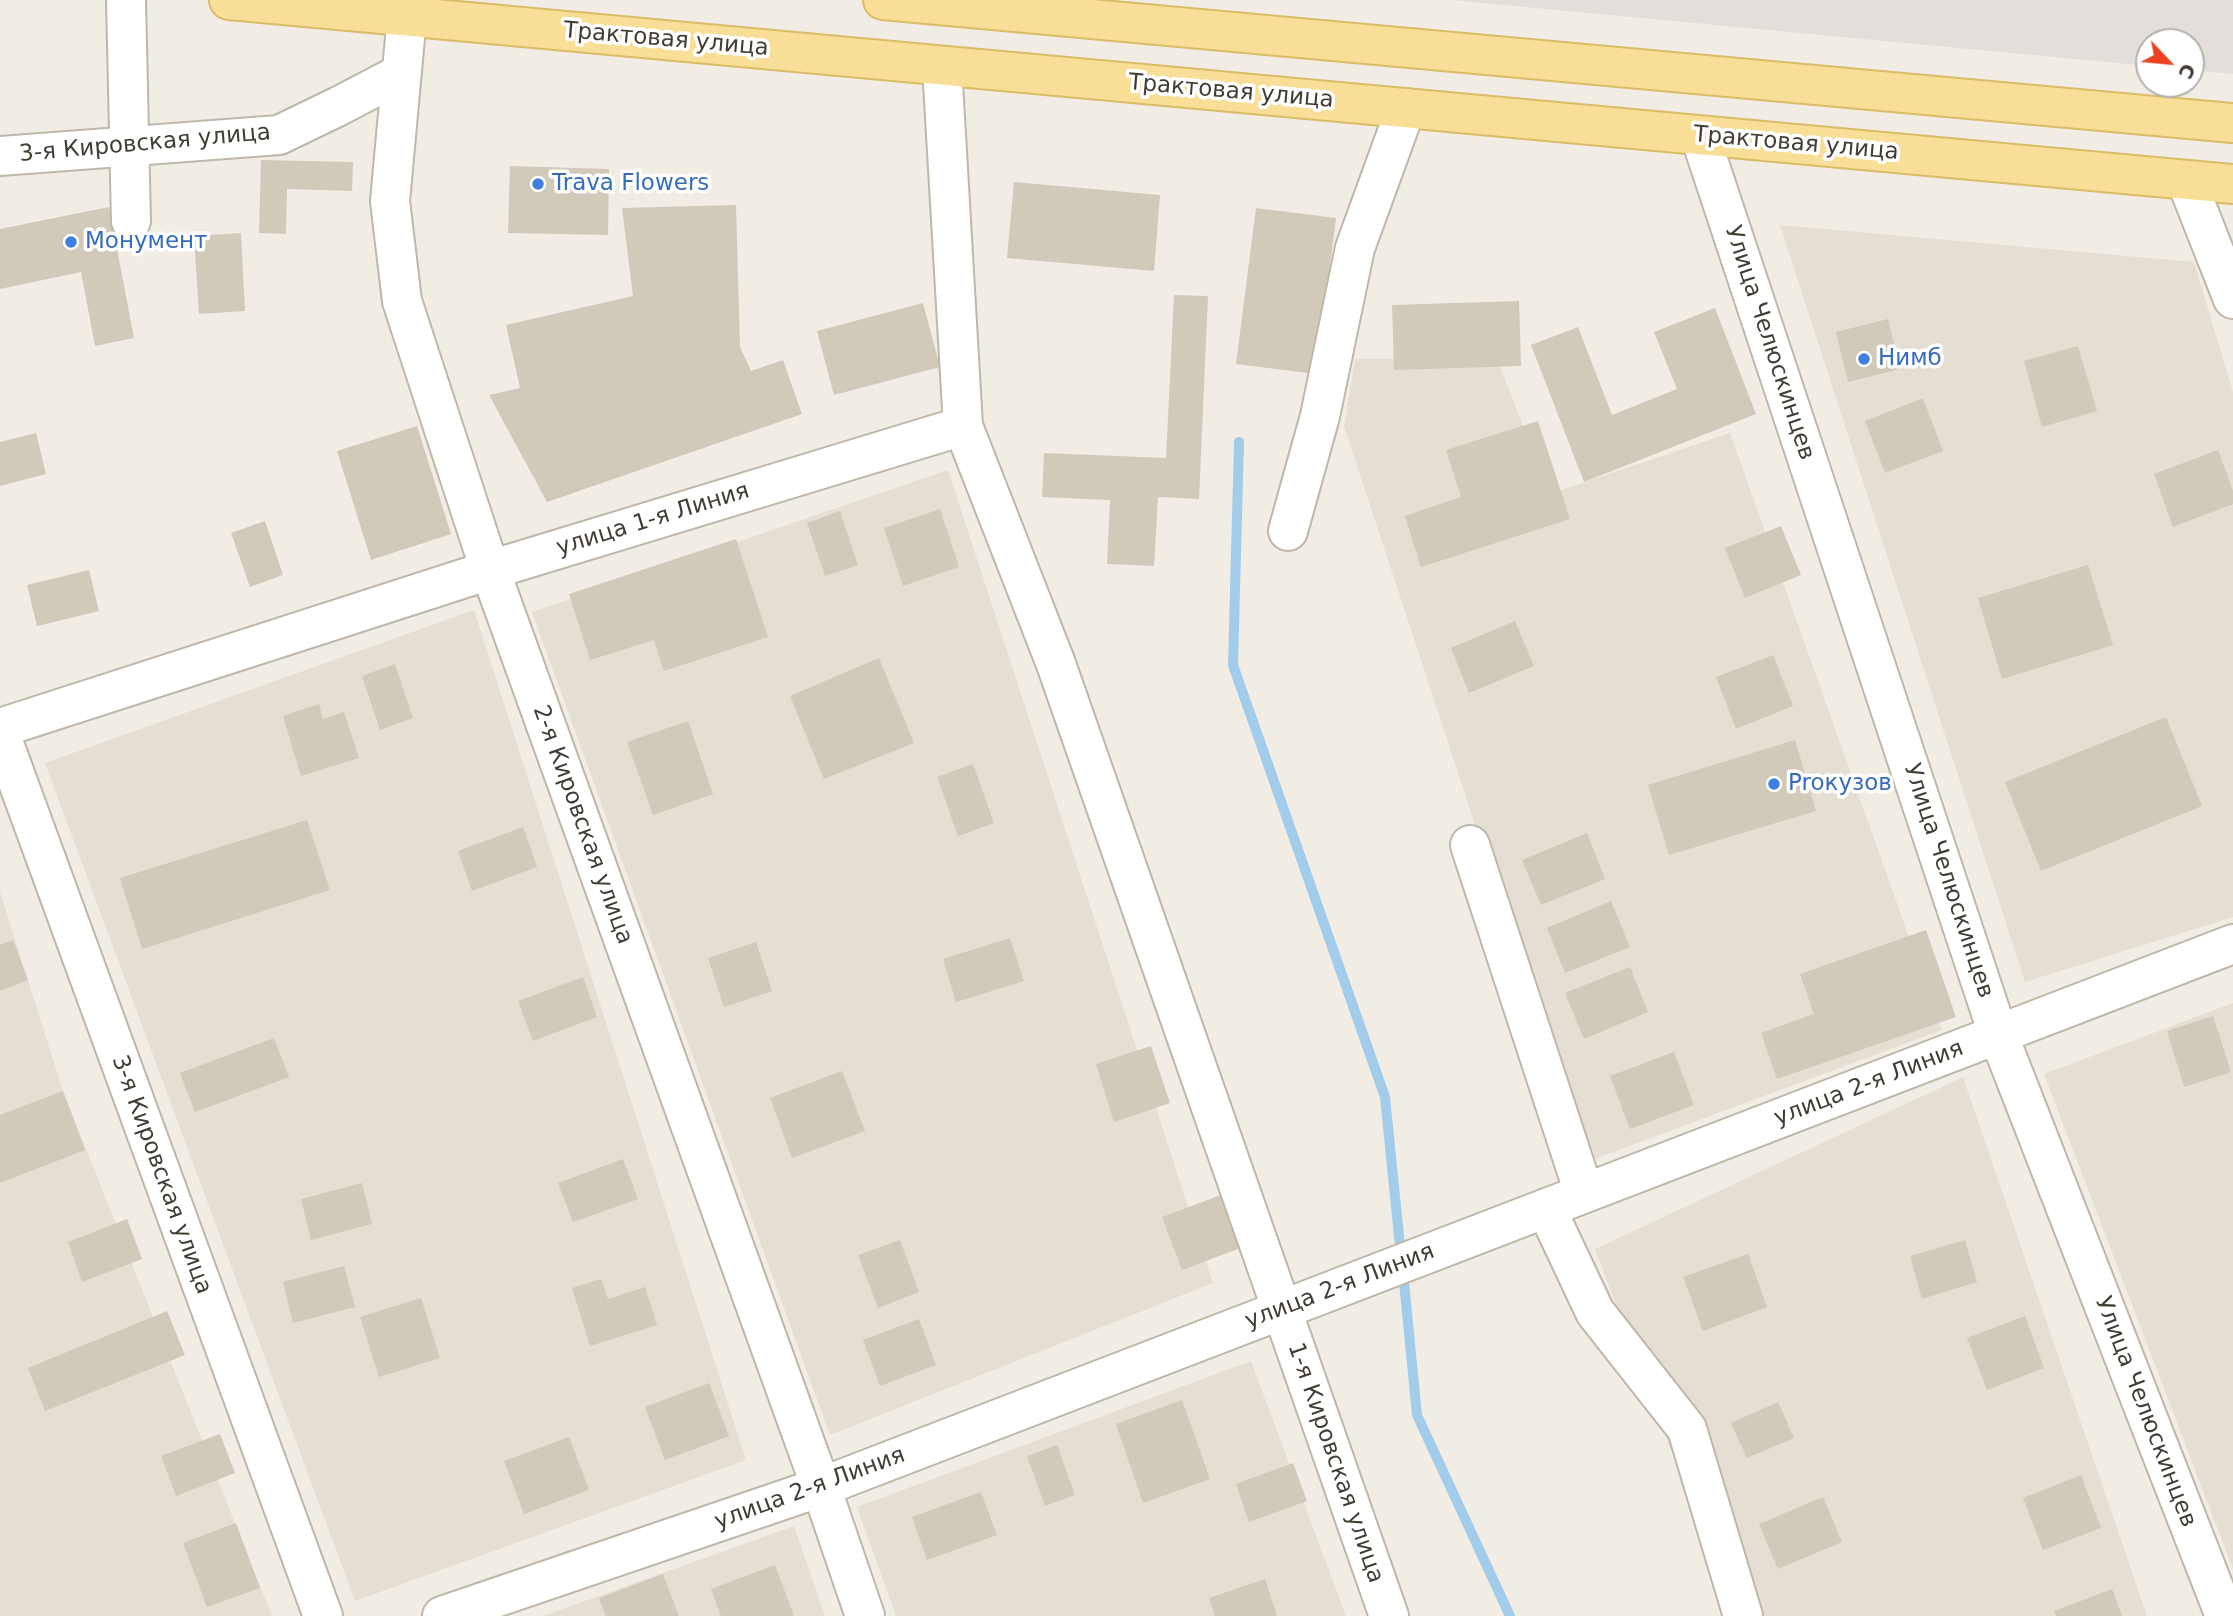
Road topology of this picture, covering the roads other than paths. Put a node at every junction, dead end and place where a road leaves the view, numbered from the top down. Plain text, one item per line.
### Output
1 (126, 0) edge
2 (229, 0) edge
3 (883, 0) edge
4 (407, 16) junction
5 (942, 66) junction
6 (402, 73) junction
7 (1406, 108) junction
8 (2233, 123) edge
9 (1700, 135) junction
10 (129, 146) junction
11 (0, 156) edge
12 (2186, 180) junction
13 (2233, 184) edge
14 (131, 221) dead end
15 (2233, 299) edge
16 (963, 426) junction
17 (1288, 531) dead end
18 (490, 570) junction
19 (0, 728) edge
20 (0, 733) edge
21 (1470, 845) dead end
22 (2233, 944) edge
23 (1998, 1034) junction
24 (1584, 1194) junction
25 (1546, 1208) junction
26 (1281, 1310) junction
27 (821, 1487) junction
28 (323, 1616) edge
29 (442, 1616) edge
30 (865, 1616) edge
31 (1389, 1616) edge
32 (1744, 1616) edge
33 (2225, 1616) edge

1 - 10 street
2 - 4 main road, Трактовая улица
3 - 8 main road
4 - 5 main road, Трактовая улица
4 - 6 street, 2-я Кировская улица
5 - 7 main road, Трактовая улица
5 - 16 street
6 - 10 street, 3-я Кировская улица
6 - 18 street, 2-я Кировская улица
7 - 9 main road, Трактовая улица
7 - 17 street
9 - 12 main road, Трактовая улица
9 - 23 street, Улица Челюскинцев
10 - 11 street, 3-я Кировская улица
10 - 14 street
12 - 13 main road, Трактовая улица
12 - 15 street
16 - 18 street, улица 1-я Линия
16 - 26 street, 1-я Кировская улица
18 - 19 street, улица 1-я Линия
18 - 27 street, 2-я Кировская улица
20 - 28 street, 3-я Кировская улица
21 - 24 street
22 - 23 street, улица 2-я Линия
23 - 24 street, улица 2-я Линия
23 - 33 street, Улица Челюскинцев
24 - 25 street, улица 2-я Линия
25 - 26 street, улица 2-я Линия
25 - 32 street
26 - 27 street, улица 2-я Линия
26 - 31 street, 1-я Кировская улица
27 - 29 street, улица 2-я Линия
27 - 30 street, 2-я Кировская улица

